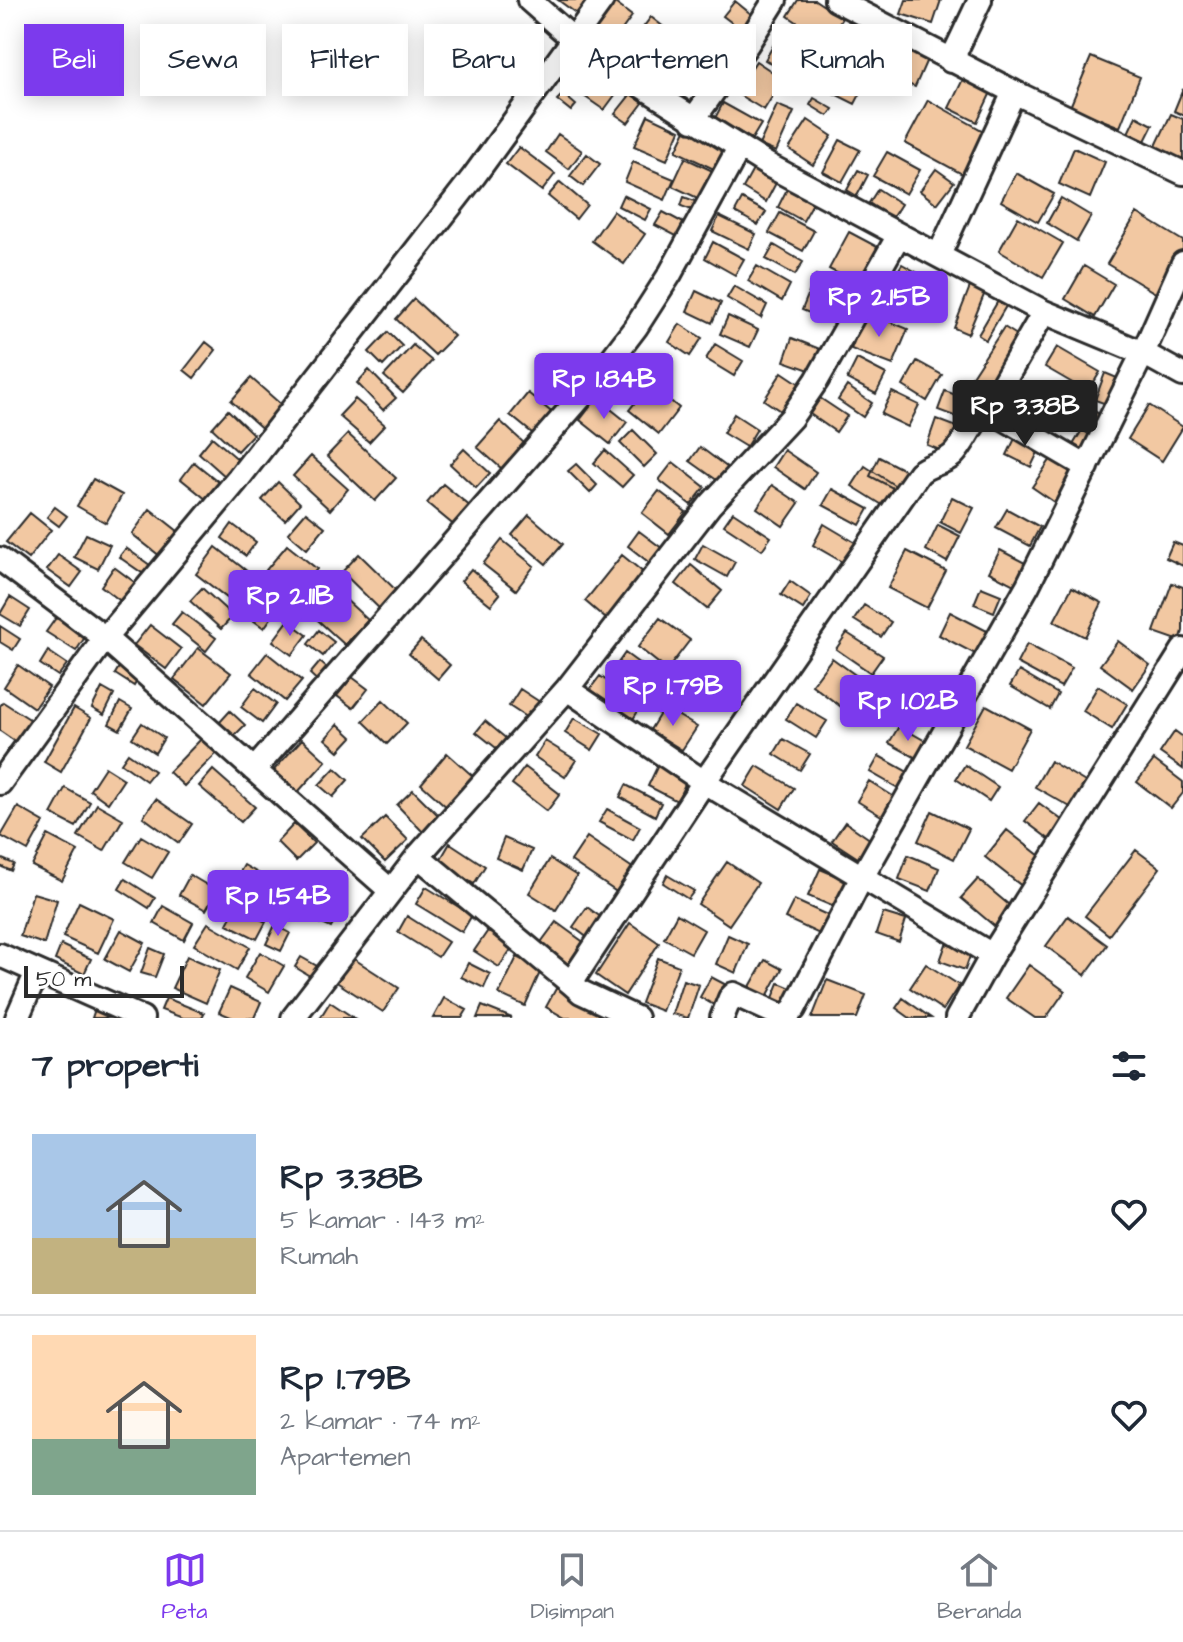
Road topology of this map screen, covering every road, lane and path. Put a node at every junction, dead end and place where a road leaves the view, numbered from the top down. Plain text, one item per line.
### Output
1 (529, 0) edge
2 (602, 0) edge
3 (775, 0) edge
4 (836, 0) edge
5 (980, 0) edge
6 (871, 9) edge
7 (583, 24) edge
8 (560, 27) edge
9 (560, 55) edge
10 (951, 61) junction
11 (1014, 92) junction
12 (658, 96) edge
13 (693, 120) junction
14 (739, 148) junction
15 (1183, 173) edge
16 (899, 235) junction
17 (939, 255) junction
18 (1183, 263) edge
19 (1044, 312) junction
20 (1143, 353) junction
21 (1183, 375) edge
22 (988, 409) junction
23 (1087, 467) junction
24 (0, 559) edge
25 (105, 638) junction
26 (1183, 650) edge
27 (567, 689) junction
28 (254, 770) junction
29 (704, 782) junction
30 (0, 783) edge
31 (418, 856) junction
32 (862, 877) junction
33 (391, 891) junction
34 (0, 955) edge
35 (992, 955) junction
36 (37, 972) junction
37 (572, 984) junction
38 (622, 1015) edge
39 (17, 1018) edge
40 (142, 1018) edge
41 (293, 1018) edge
42 (722, 1018) edge
43 (957, 1018) edge

1 - 8 street
2 - 7 street
3 - 13 street
4 - 6 street
5 - 10 street
6 - 10 street
9 - 25 street
10 - 11 street
11 - 15 street
11 - 17 street
12 - 13 street
13 - 14 street
14 - 16 street
14 - 28 street
16 - 17 street
16 - 27 street
17 - 19 street
18 - 20 street
19 - 20 street
19 - 22 street
20 - 21 street
20 - 23 street
22 - 23 street
22 - 29 street
23 - 32 street
24 - 25 street
25 - 28 street
25 - 30 street
26 - 35 street
27 - 29 street
27 - 31 street
28 - 33 street
29 - 32 street
29 - 37 street
31 - 33 street
31 - 37 street
32 - 35 street
32 - 42 street
33 - 41 street
34 - 36 street
35 - 43 street
36 - 39 street
36 - 40 street
37 - 38 street

